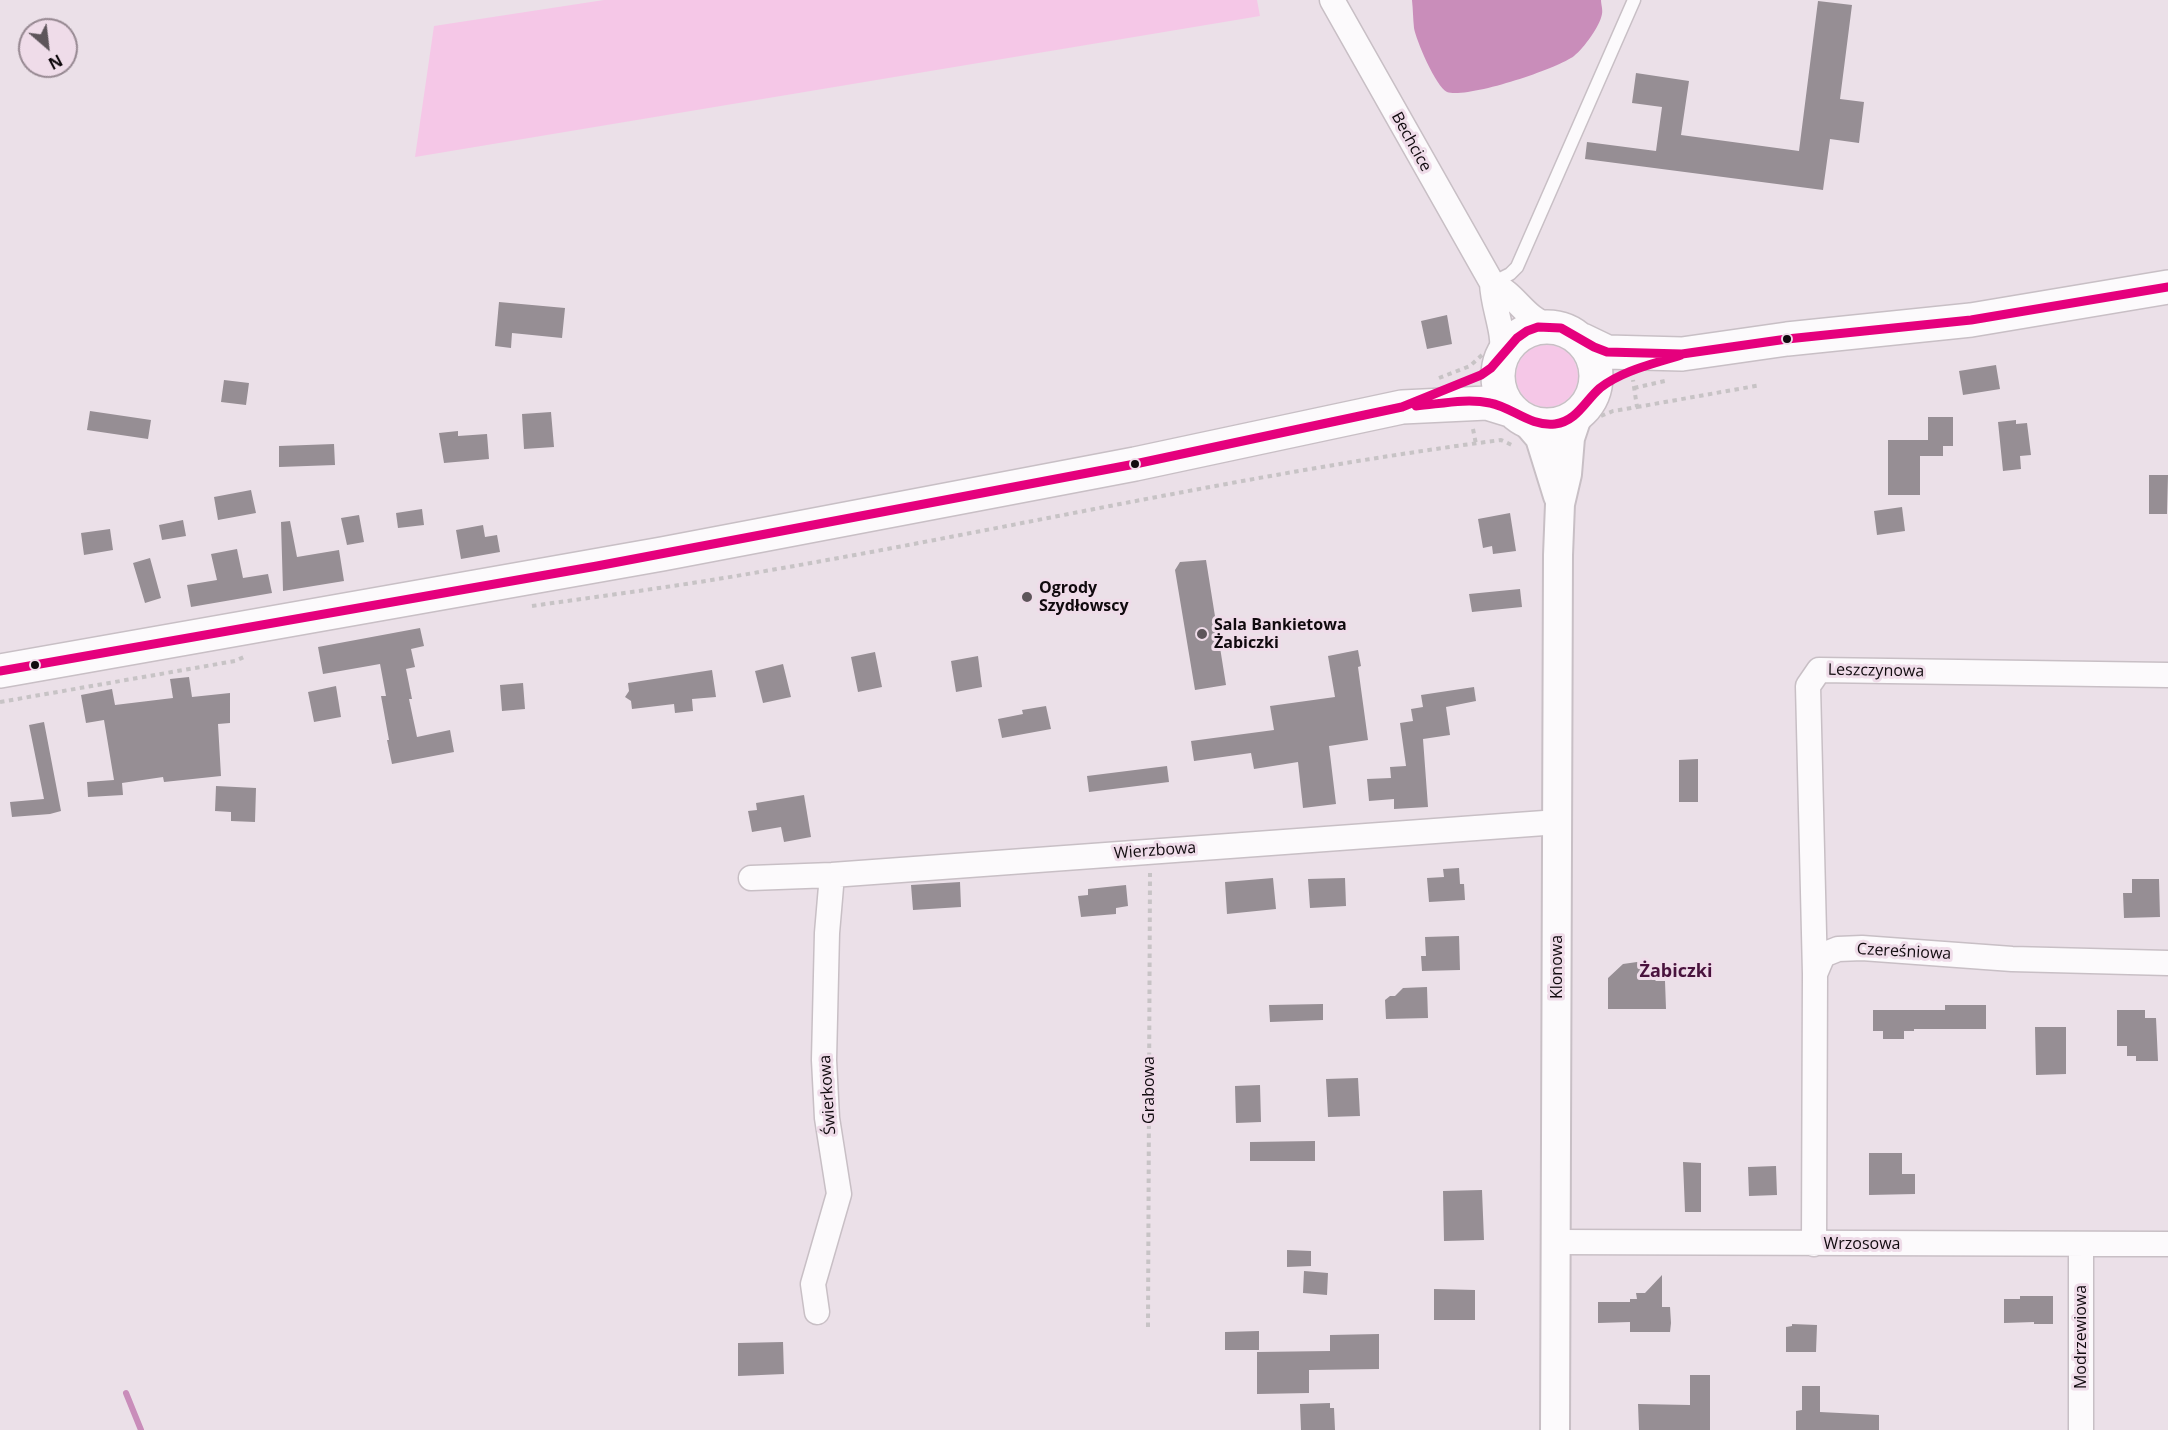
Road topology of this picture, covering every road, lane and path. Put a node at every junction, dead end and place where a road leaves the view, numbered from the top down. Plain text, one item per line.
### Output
1 (1332, 0) edge
2 (1634, 0) edge
3 (1492, 283) junction
4 (2168, 286) edge
5 (1550, 327) junction
6 (1582, 340) junction
7 (1682, 354) junction
8 (1502, 356) junction
9 (1633, 380) dead end
10 (1761, 385) dead end
11 (1402, 407) junction
12 (1637, 407) junction
13 (1589, 409) junction
14 (1519, 426) junction
15 (1560, 504) junction
16 (526, 607) dead end
17 (253, 655) dead end
18 (0, 671) edge
19 (2168, 675) edge
20 (0, 702) edge
21 (1558, 822) junction
22 (1150, 852) junction
23 (832, 875) junction
24 (751, 878) dead end
25 (2168, 963) edge
26 (1815, 974) junction
27 (1556, 1242) junction
28 (1814, 1244) junction
29 (2080, 1244) junction
30 (2168, 1244) edge
31 (817, 1312) dead end
32 (1148, 1328) dead end
33 (1555, 1430) edge
34 (2081, 1430) edge

1 - 3 street, Bechcice
2 - 3 lane
3 - 5 street, Bechcice
3 - 8 street, Bechcice
4 - 7 main road
5 - 6 main road
5 - 8 main road
6 - 7 main road
6 - 13 main road
7 - 13 main road
8 - 11 main road
8 - 14 main road
9 - 12 path
10 - 12 path
11 - 14 main road
11 - 18 main road
12 - 13 path
13 - 14 main road
13 - 15 street, Klonowa
14 - 15 street, Klonowa
14 - 16 path
15 - 21 street, Klonowa
17 - 20 path
19 - 26 street, Leszczynowa
21 - 22 street, Wierzbowa
21 - 27 street, Klonowa
22 - 23 street, Wierzbowa
22 - 32 path, Grabowa
23 - 24 street, Wierzbowa
23 - 31 street, Świerkowa
25 - 26 street, Czereśniowa
26 - 28 street
27 - 28 street, Wrzosowa
27 - 33 street, Klonowa
28 - 29 street, Wrzosowa
29 - 30 street, Wrzosowa
29 - 34 street, Modrzewiowa

